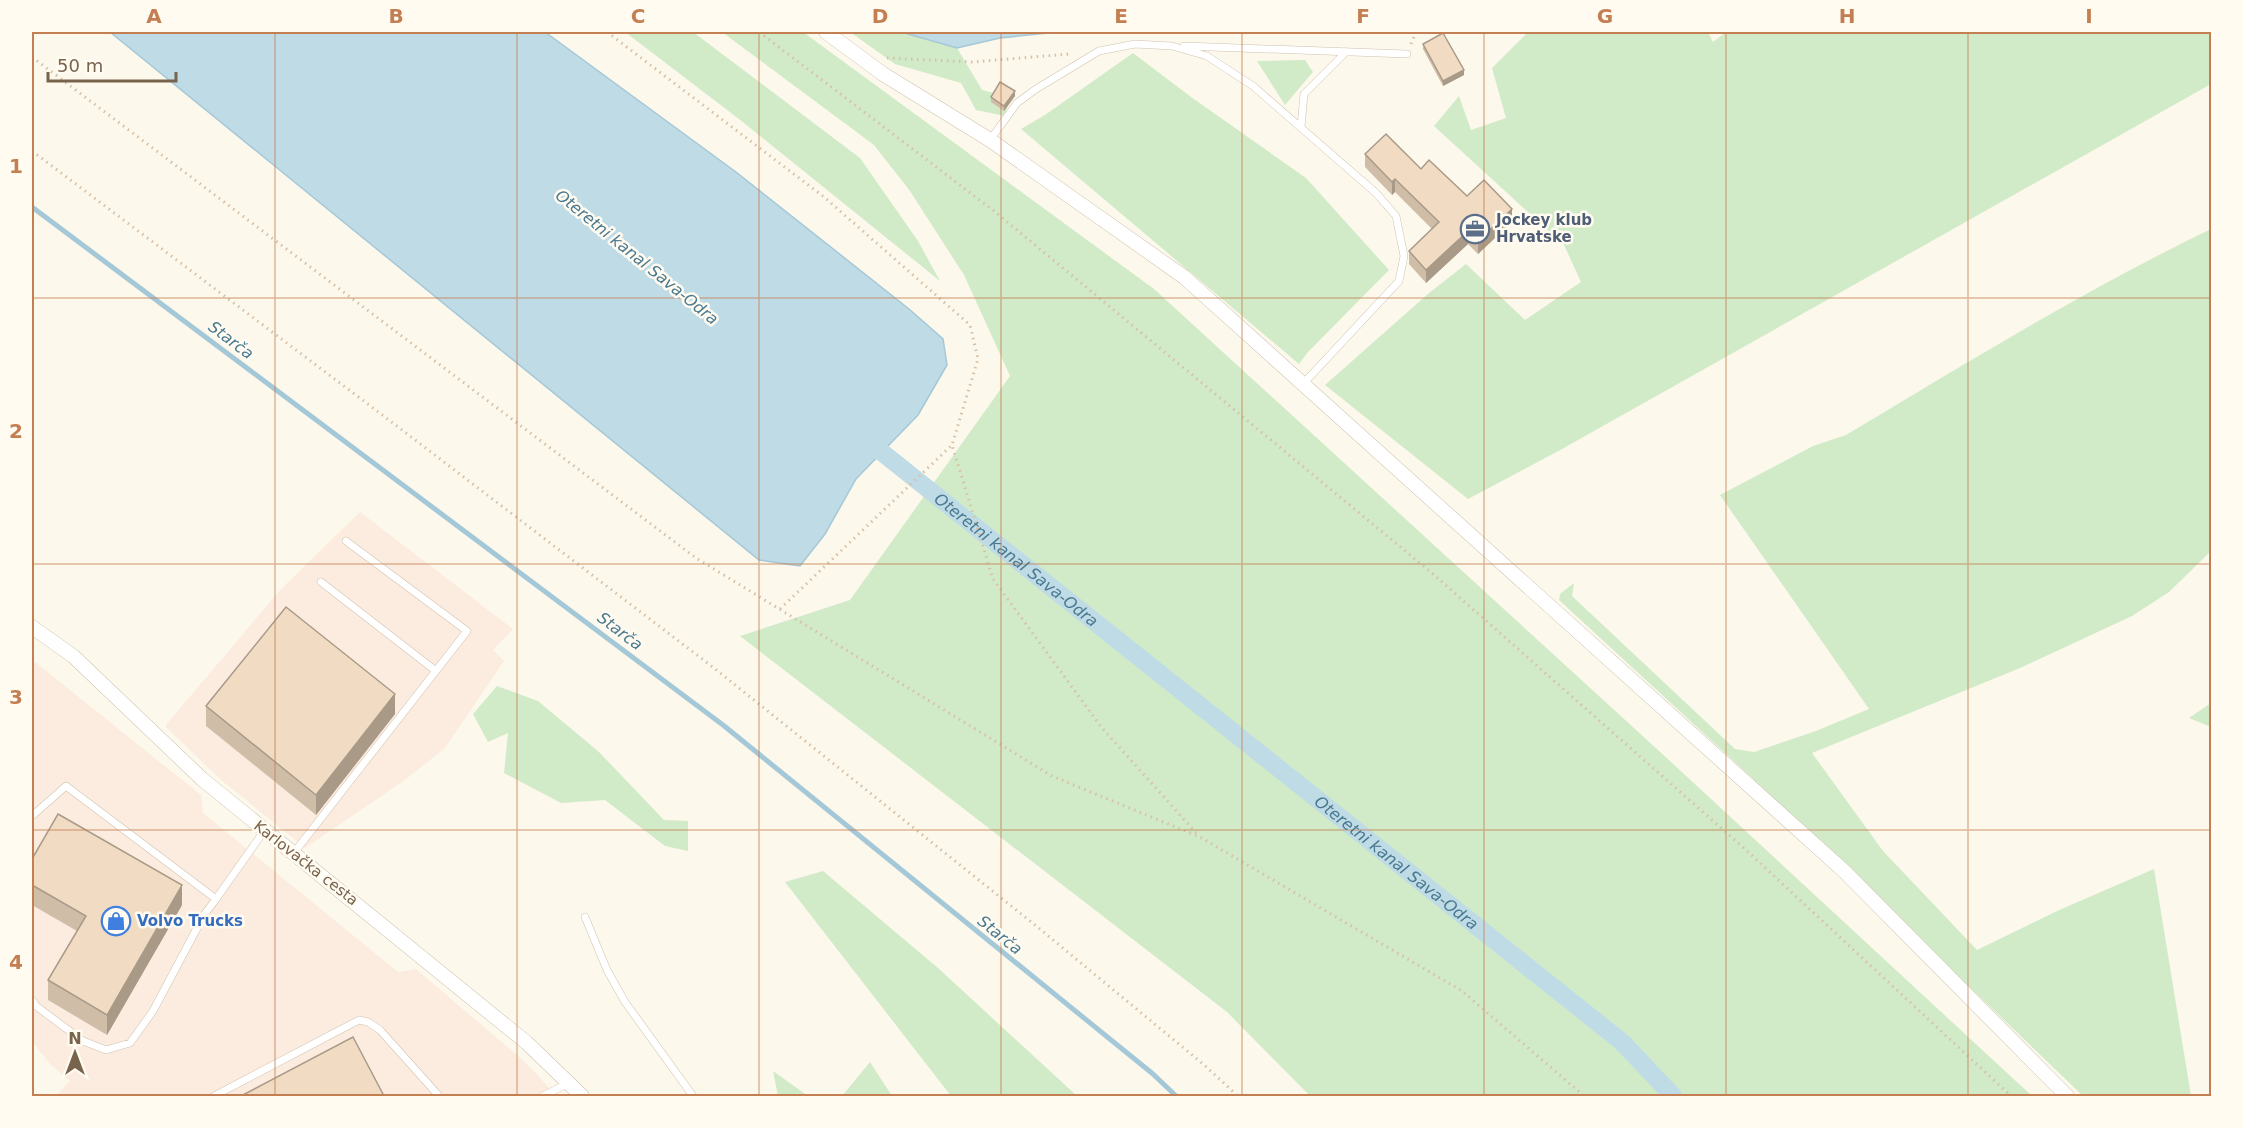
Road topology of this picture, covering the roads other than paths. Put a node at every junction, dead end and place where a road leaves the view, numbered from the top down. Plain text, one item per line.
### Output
1 (826, 32) edge
2 (1172, 46) junction
3 (1346, 52) junction
4 (1407, 54) dead end
5 (1301, 128) junction
6 (990, 140) junction
7 (1303, 384) junction
8 (346, 542) dead end
9 (321, 582) dead end
10 (32, 627) edge
11 (436, 671) junction
12 (32, 816) edge
13 (264, 831) junction
14 (293, 854) junction
15 (216, 899) junction
16 (585, 917) dead end
17 (32, 1000) edge
18 (569, 1083) junction
19 (214, 1096) edge
20 (439, 1096) edge
21 (543, 1096) edge
22 (582, 1096) edge
23 (693, 1096) edge
24 (2067, 1096) edge

1 - 6 street
2 - 3 lane
2 - 5 lane
2 - 6 lane
3 - 4 lane
3 - 5 lane
5 - 7 lane
6 - 7 street
7 - 24 street
8 - 11 lane
9 - 11 lane
10 - 13 street, Karlovačka cesta
11 - 14 lane
12 - 15 lane
13 - 14 street, Karlovačka cesta
13 - 15 lane
14 - 18 street, Karlovačka cesta
15 - 17 lane
16 - 23 lane
18 - 21 lane
18 - 22 street, Karlovačka cesta
19 - 20 lane

